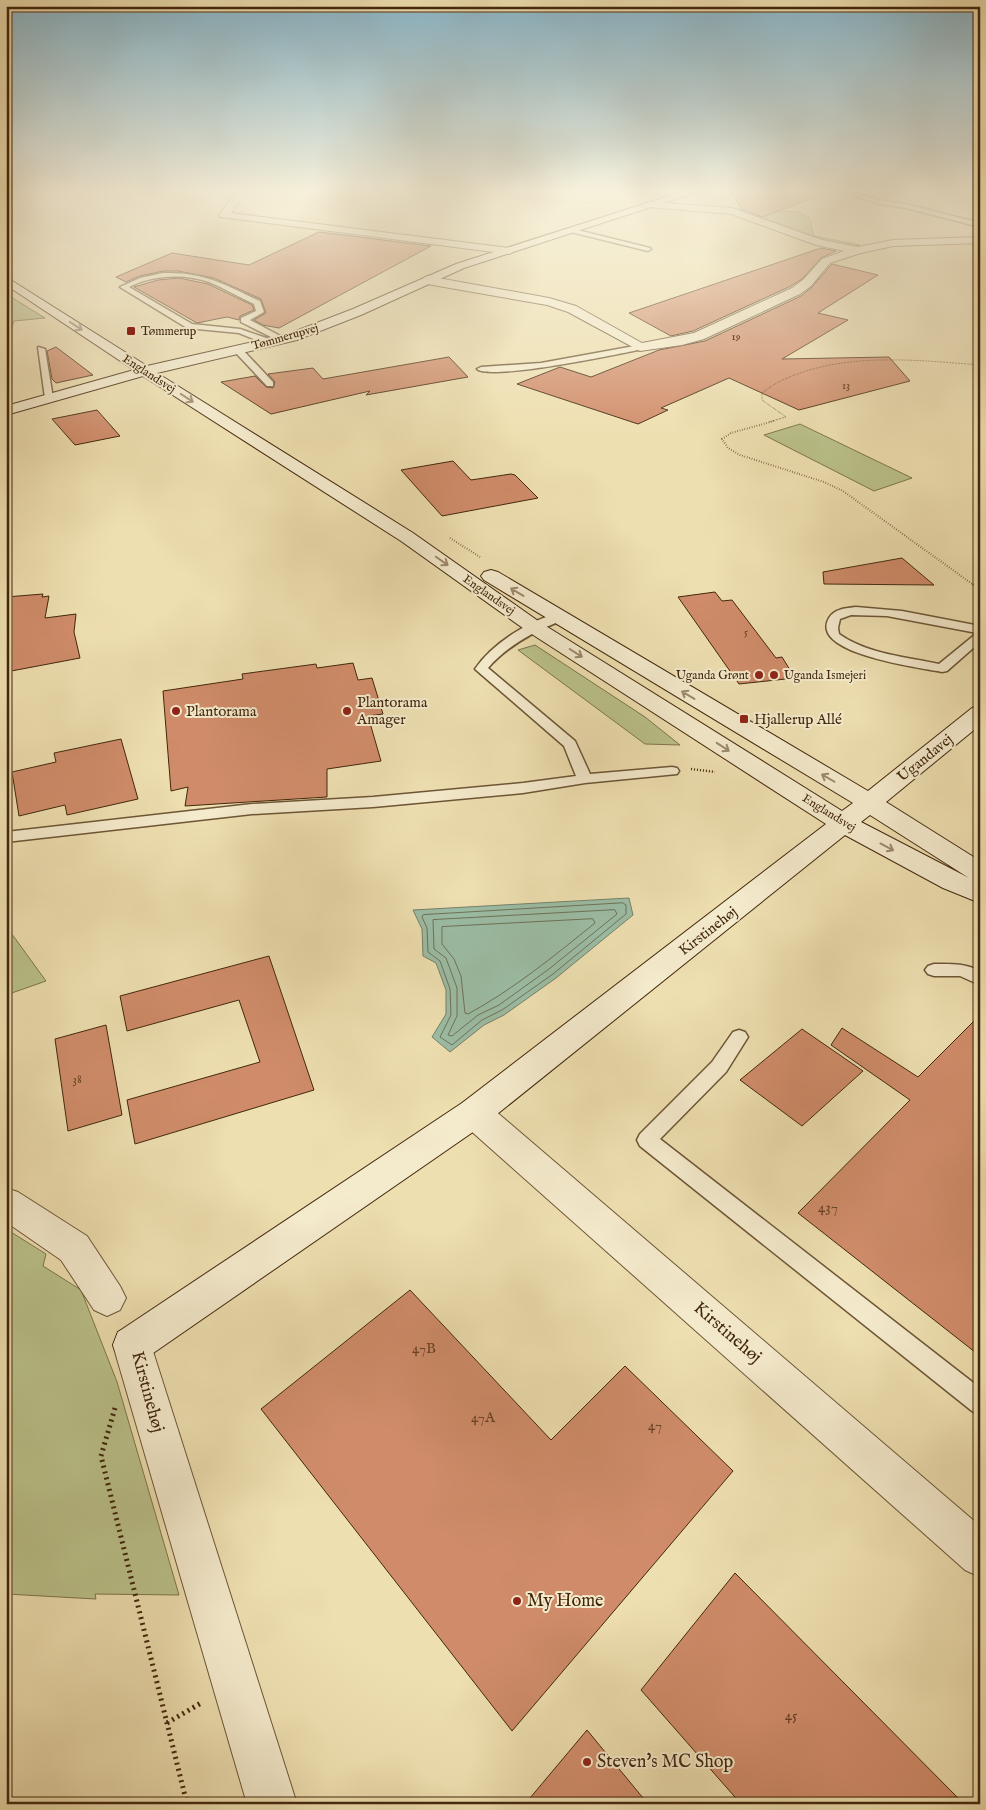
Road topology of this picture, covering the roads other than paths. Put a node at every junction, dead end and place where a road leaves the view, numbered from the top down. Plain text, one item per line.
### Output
1 (440, 274) edge
2 (814, 274) edge
3 (6, 280) edge
4 (427, 280) junction
5 (221, 321) dead end
6 (198, 327) junction
7 (276, 341) junction
8 (640, 347) junction
9 (41, 349) dead end
10 (238, 350) junction
11 (150, 364) junction
12 (168, 367) junction
13 (481, 369) dead end
14 (270, 384) dead end
15 (49, 398) junction
16 (6, 410) edge
17 (558, 617) junction
18 (534, 627) junction
19 (980, 630) edge
20 (980, 636) edge
21 (980, 713) edge
22 (672, 771) dead end
23 (585, 779) junction
24 (870, 803) junction
25 (844, 824) junction
26 (6, 837) edge
27 (980, 873) edge
28 (980, 894) edge
29 (934, 970) dead end
30 (980, 979) edge
31 (739, 1037) dead end
32 (474, 1113) junction
33 (6, 1203) edge
34 (108, 1298) dead end
35 (980, 1403) edge
36 (980, 1555) edge
37 (272, 1804) edge

1 - 4 street, Tømmerupvej
2 - 8 street
3 -> 11 street, Englandsvej
4 - 7 street, Tømmerupvej
4 - 8 street
5 - 6 lane
6 - 7 lane
6 - 7 lane
7 - 10 street, Tømmerupvej
8 - 13 lane
9 - 15 lane
10 - 12 street, Tømmerupvej
10 - 14 lane
11 - 12 street, Tømmerupvej
11 - 15 street, Tømmerupvej
11 -> 18 street, Englandsvej
17 -> 12 street, Englandsvej
15 - 16 street, Tømmerupvej
17 - 18 lane
24 -> 17 street, Englandsvej
18 - 23 lane
18 -> 25 street, Englandsvej
19 - 20 lane
21 - 24 street, Ugandavej
22 - 23 lane
23 - 26 lane
24 - 25 street, Kirstinehøj
24 - 27 street, Englandsvej
25 -> 28 street, Englandsvej
25 - 32 street, Kirstinehøj
29 - 30 lane
31 - 35 lane
32 - 36 street, Kirstinehøj
32 - 37 street, Kirstinehøj
33 - 34 street

